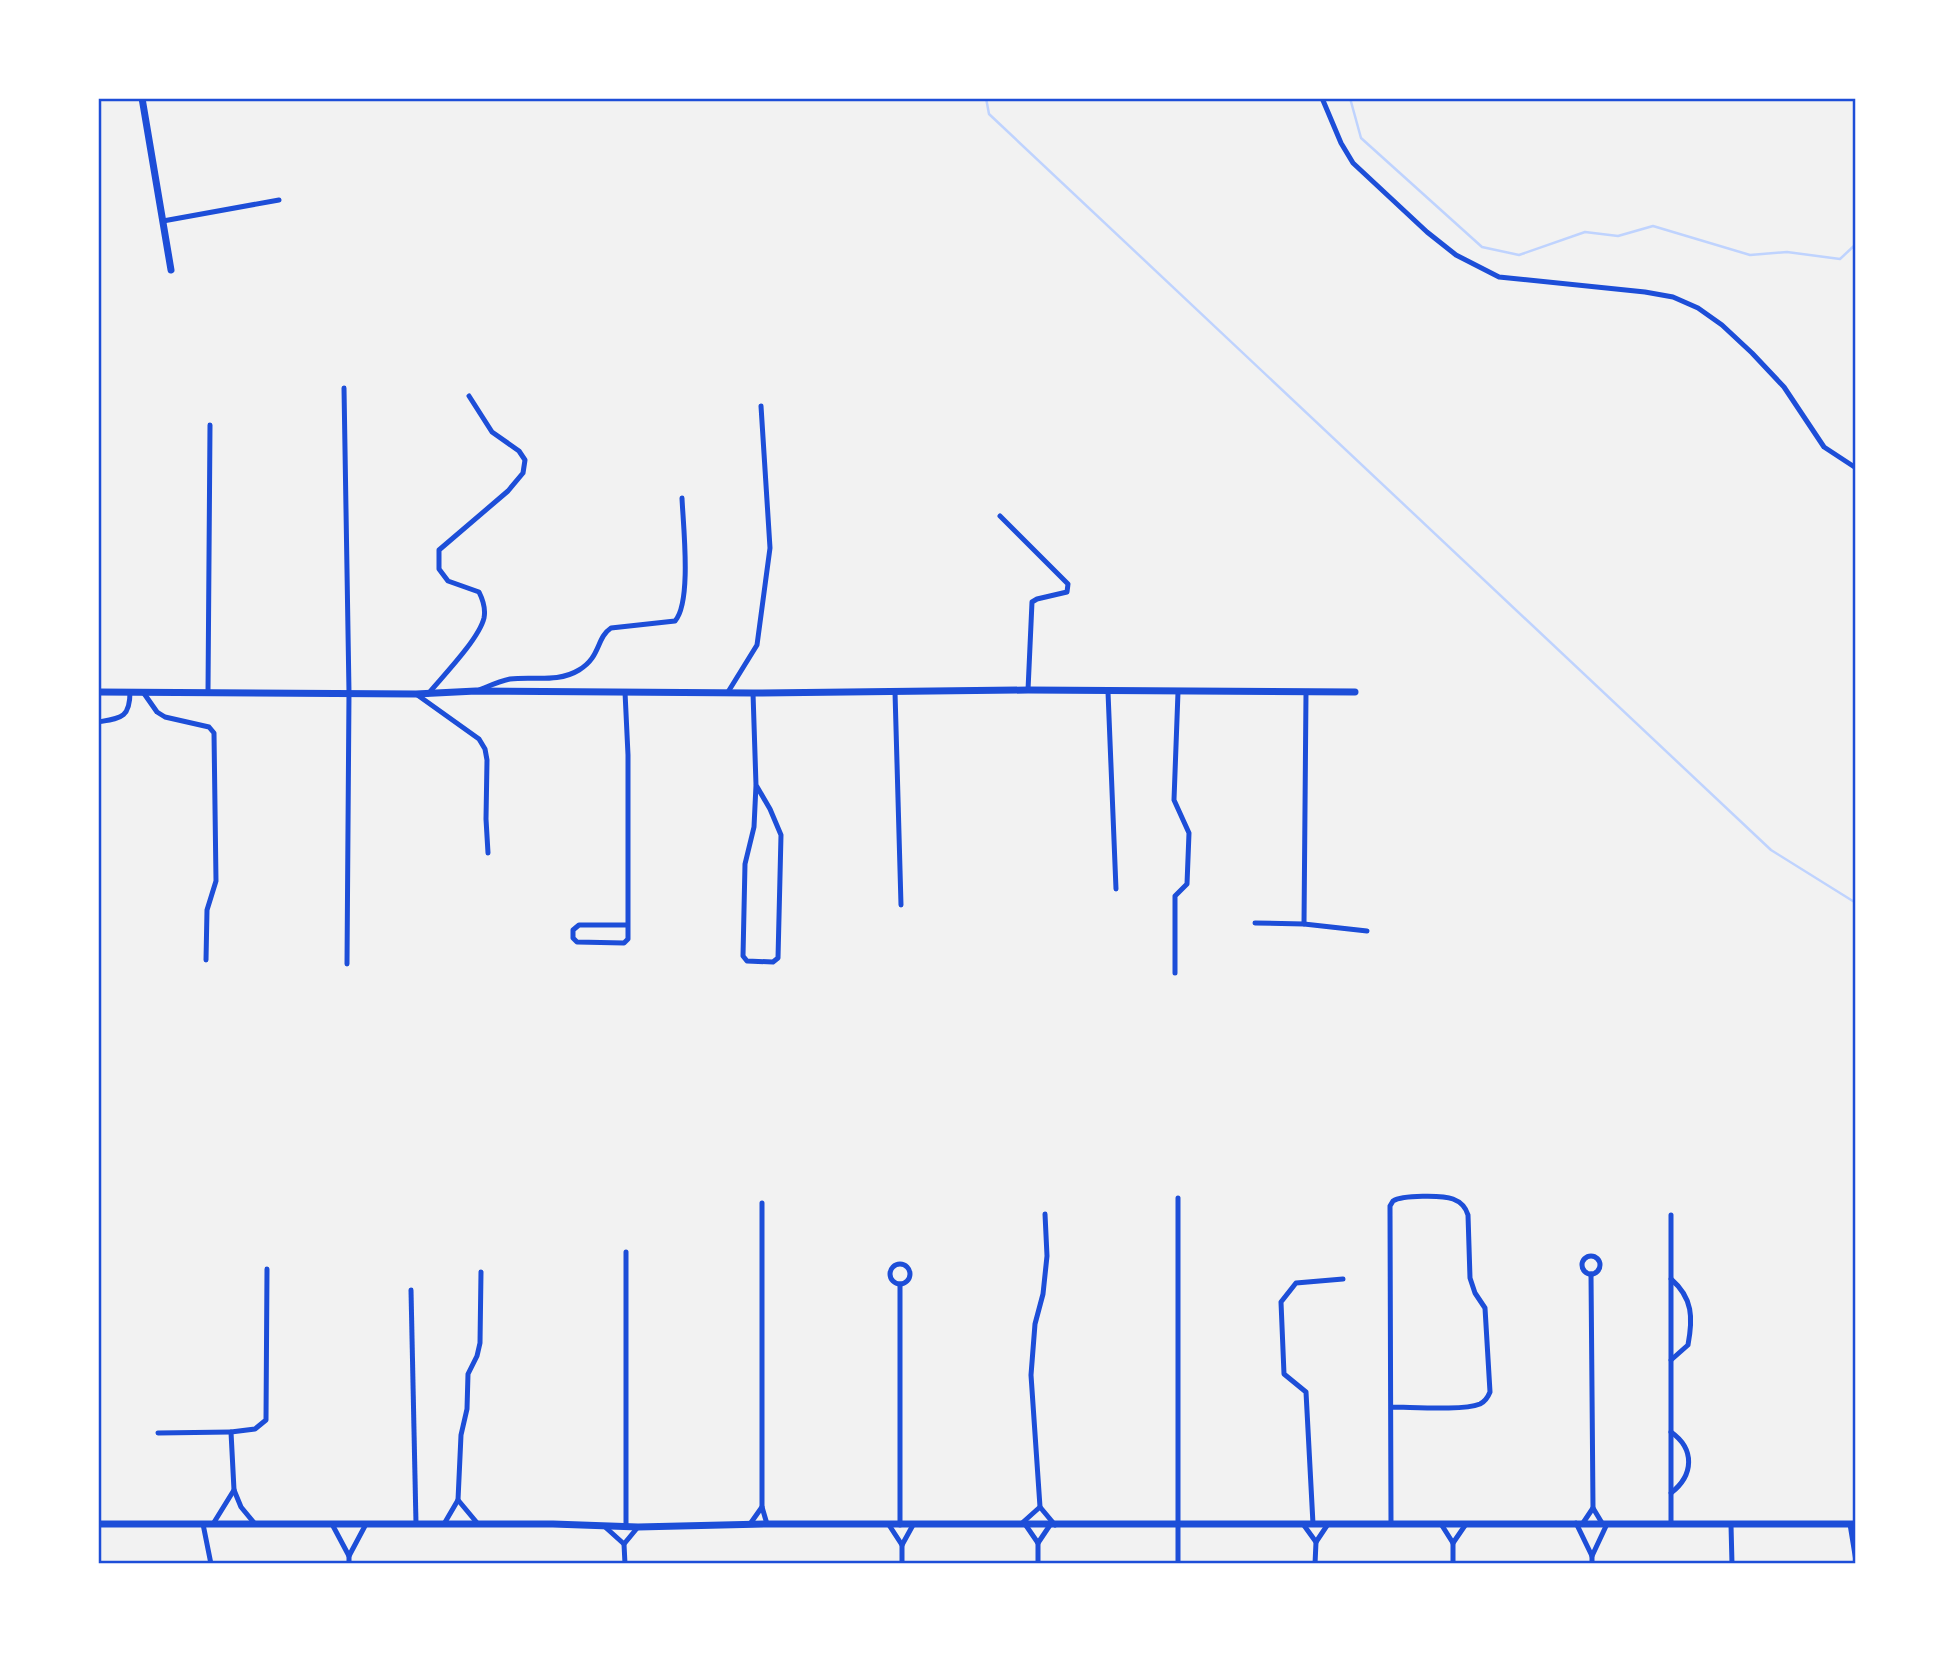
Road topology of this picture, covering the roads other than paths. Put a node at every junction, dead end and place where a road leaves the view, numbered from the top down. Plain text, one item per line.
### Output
1 (142, 98) edge
2 (1322, 98) edge
3 (279, 200) dead end
4 (163, 221) junction
5 (171, 270) dead end
6 (344, 388) dead end
7 (469, 396) dead end
8 (761, 406) dead end
9 (210, 425) dead end
10 (1856, 468) edge
11 (682, 498) dead end
12 (1000, 516) dead end
13 (1028, 690) junction
14 (476, 691) junction
15 (98, 692) edge
16 (130, 692) junction
17 (143, 692) junction
18 (208, 692) junction
19 (349, 692) junction
20 (625, 692) junction
21 (728, 692) junction
22 (895, 692) junction
23 (1108, 692) junction
24 (1178, 692) junction
25 (1355, 692) dead end
26 (1306, 693) junction
27 (416, 694) junction
28 (428, 694) junction
29 (753, 694) junction
30 (98, 722) edge
31 (756, 785) junction
32 (488, 853) dead end
33 (1116, 889) dead end
34 (901, 905) dead end
35 (1255, 923) dead end
36 (613, 925) junction
37 (628, 925) junction
38 (1304, 925) junction
39 (1367, 931) dead end
40 (614, 943) junction
41 (206, 960) dead end
42 (347, 964) dead end
43 (1175, 973) dead end
44 (1178, 1198) dead end
45 (762, 1203) dead end
46 (1045, 1214) dead end
47 (1671, 1216) dead end
48 (626, 1252) dead end
49 (267, 1269) dead end
50 (481, 1272) dead end
51 (1591, 1275) dead end
52 (1343, 1279) dead end
53 (1671, 1279) junction
54 (900, 1284) dead end
55 (411, 1290) dead end
56 (1671, 1360) junction
57 (1391, 1407) junction
58 (231, 1432) junction
59 (1671, 1432) junction
60 (158, 1433) dead end
61 (234, 1490) junction
62 (1671, 1493) junction
63 (458, 1500) junction
64 (762, 1507) junction
65 (1040, 1507) junction
66 (1593, 1508) junction
67 (1579, 1523) junction
68 (1605, 1523) junction
69 (98, 1524) edge
70 (203, 1524) junction
71 (213, 1524) junction
72 (255, 1524) junction
73 (332, 1524) junction
74 (366, 1524) junction
75 (415, 1524) junction
76 (444, 1524) junction
77 (478, 1524) junction
78 (750, 1524) junction
79 (767, 1524) junction
80 (1023, 1524) junction
81 (1177, 1524) junction
82 (1303, 1524) junction
83 (1313, 1524) junction
84 (1328, 1524) junction
85 (1391, 1524) junction
86 (1441, 1524) junction
87 (1466, 1524) junction
88 (1671, 1524) junction
89 (1853, 1524) edge
90 (889, 1525) junction
91 (900, 1525) junction
92 (913, 1525) junction
93 (1052, 1525) junction
94 (1731, 1525) junction
95 (604, 1526) junction
96 (626, 1527) junction
97 (638, 1527) junction
98 (1583, 1538) junction
99 (1600, 1538) junction
100 (1316, 1542) junction
101 (1038, 1543) junction
102 (1452, 1543) junction
103 (624, 1544) junction
104 (902, 1545) junction
105 (349, 1556) junction
106 (1592, 1556) junction
107 (1856, 1561) edge
108 (211, 1564) edge
109 (349, 1564) edge
110 (625, 1564) edge
111 (902, 1564) edge
112 (1038, 1564) edge
113 (1178, 1564) edge
114 (1315, 1564) edge
115 (1453, 1564) edge
116 (1592, 1564) edge
117 (1732, 1564) edge

1 - 4 street
2 - 10 street
3 - 4 street
4 - 5 street
6 - 19 street
7 - 28 street
8 - 21 street
9 - 18 street
11 - 14 street
12 - 13 street
13 - 22 street
13 - 23 street
14 - 20 street
14 - 28 street
15 - 16 street
16 - 17 street
16 - 30 street
17 - 18 street
17 - 41 street
18 - 19 street
19 - 27 street
19 - 42 street
20 - 21 street
20 - 37 street
21 - 29 street
22 - 29 street
22 - 34 street
23 - 24 street
23 - 33 street
24 - 26 street
24 - 43 street
25 - 26 street
26 - 38 street
27 - 28 street
27 - 32 street
29 - 31 street
31 - 31 street
35 - 38 street
36 - 37 street
36 - 40 street
36 - 40 street
37 - 40 street
38 - 39 street
44 - 81 street
45 - 64 street
46 - 65 street
47 - 53 street
48 - 96 street
49 - 58 street
50 - 63 street
51 - 66 street
52 - 83 street
53 - 56 street
53 - 56 street
54 - 91 street
55 - 75 street
56 - 59 street
57 - 57 street
57 - 85 street
58 - 60 street
58 - 61 street
59 - 62 street
59 - 62 street
61 - 71 street
61 - 72 street
62 - 88 street
63 - 76 street
63 - 77 street
64 - 78 street
64 - 79 street
65 - 80 street
65 - 93 street
66 - 67 street
66 - 68 street
67 - 68 street
67 - 87 street
67 - 98 street
68 - 88 street
68 - 99 street
69 - 70 street
70 - 71 street
70 - 108 street
71 - 72 street
72 - 73 street
73 - 74 street
73 - 105 street
74 - 75 street
74 - 105 street
75 - 76 street
76 - 77 street
77 - 95 street
78 - 79 street
78 - 97 street
79 - 90 street
80 - 92 street
80 - 93 street
80 - 101 street
81 - 82 street
81 - 93 street
81 - 113 street
82 - 83 street
82 - 100 street
83 - 84 street
84 - 85 street
84 - 100 street
85 - 86 street
86 - 87 street
86 - 102 street
87 - 102 street
88 - 94 street
89 - 94 street
89 - 107 street
90 - 91 street
90 - 104 street
91 - 92 street
92 - 104 street
93 - 101 street
94 - 117 street
95 - 96 street
95 - 103 street
96 - 97 street
97 - 103 street
98 - 99 street
98 - 106 street
99 - 106 street
100 - 114 street
101 - 112 street
102 - 115 street
103 - 110 street
104 - 111 street
105 - 109 street
106 - 116 street

